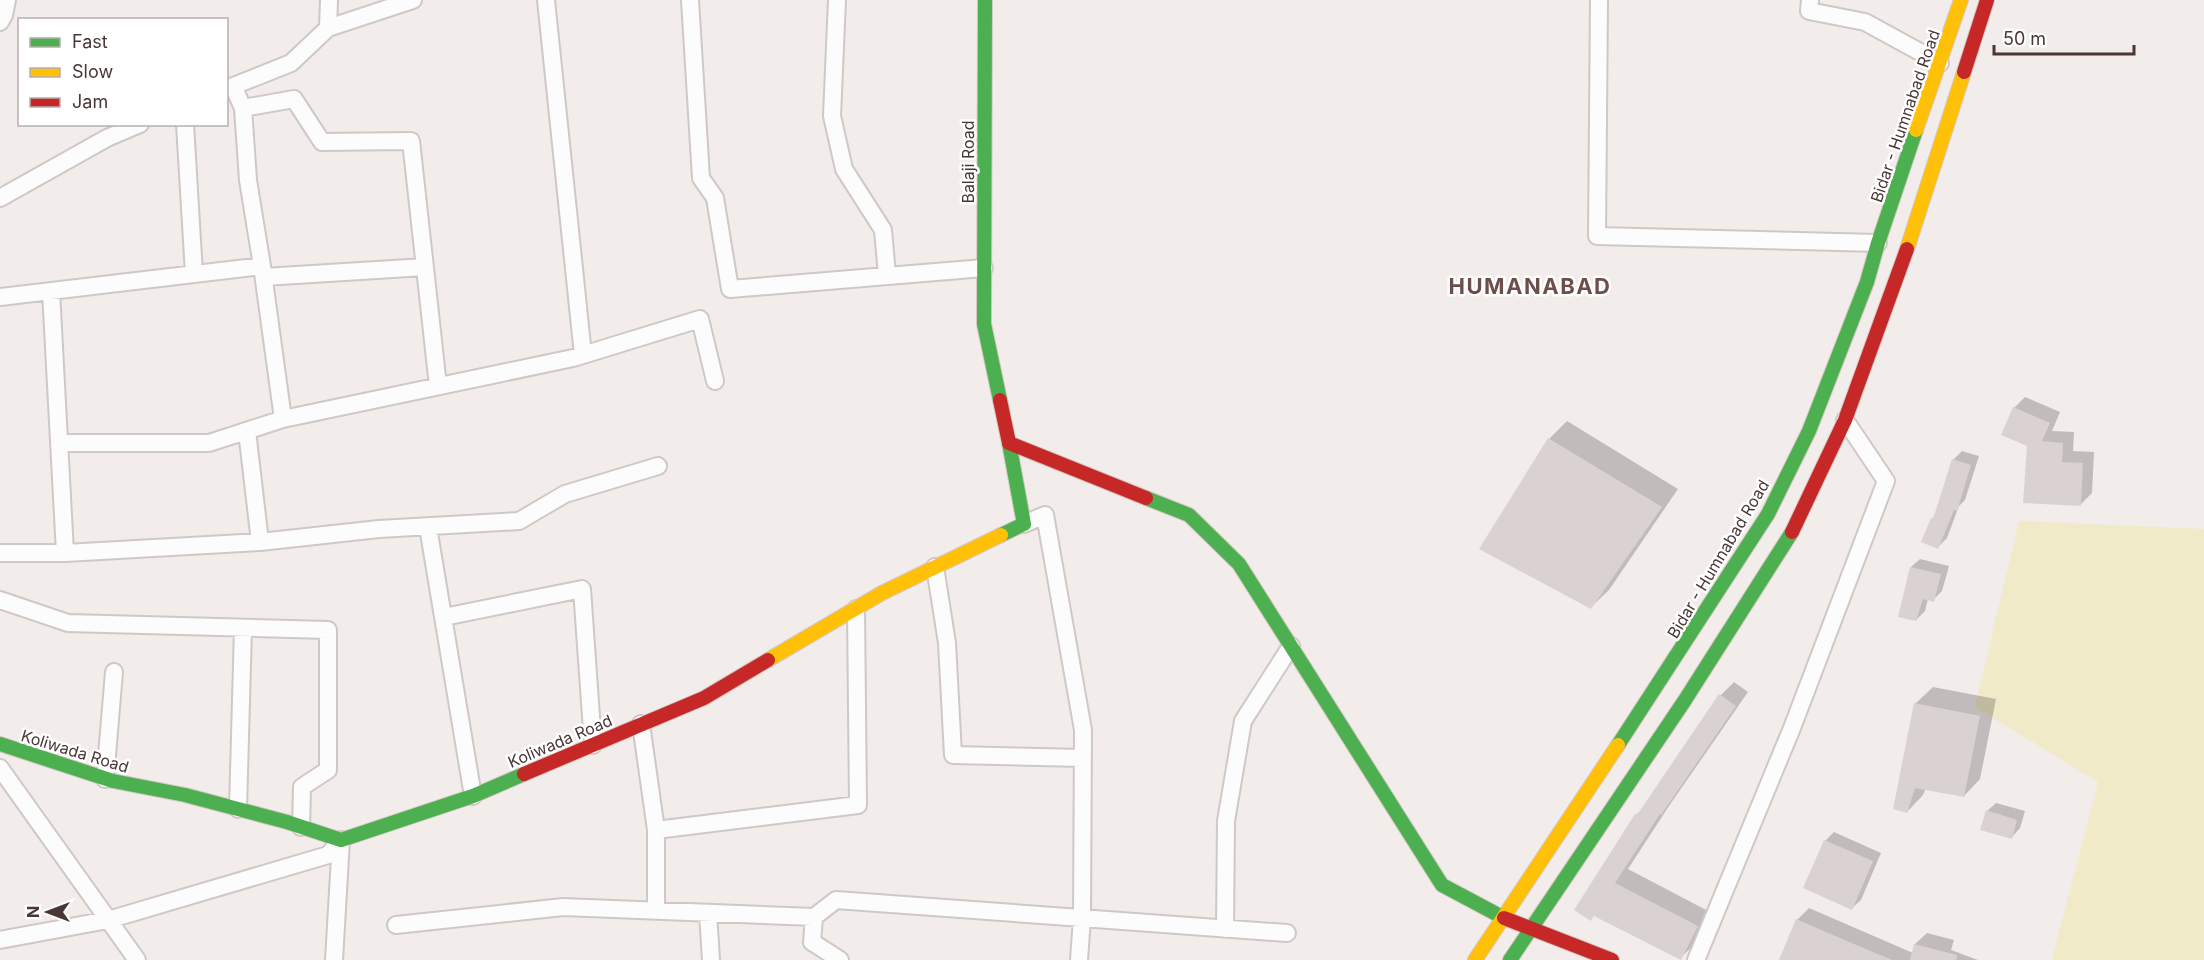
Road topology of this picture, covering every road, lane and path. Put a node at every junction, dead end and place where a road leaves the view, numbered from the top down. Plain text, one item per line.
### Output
1 (7, 0) edge
2 (329, 0) edge
3 (413, 0) edge
4 (546, 0) edge
5 (690, 0) edge
6 (837, 0) edge
7 (986, 0) edge
8 (1599, 0) edge
9 (1810, 0) edge
10 (1961, 0) edge
11 (1987, 0) edge
12 (0, 22) edge
13 (328, 27) junction
14 (1940, 63) junction
15 (230, 88) edge
16 (243, 108) junction
17 (135, 126) edge
18 (185, 126) edge
19 (0, 198) edge
20 (1878, 243) junction
21 (425, 267) junction
22 (984, 268) junction
23 (263, 271) junction
24 (194, 274) junction
25 (887, 275) junction
26 (51, 291) junction
27 (0, 297) edge
28 (583, 355) junction
29 (715, 381) dead end
30 (438, 386) junction
31 (283, 419) junction
32 (1845, 420) junction
33 (247, 431) junction
34 (59, 442) junction
35 (1009, 443) junction
36 (658, 466) dead end
37 (1024, 524) junction
38 (428, 527) junction
39 (260, 542) junction
40 (0, 553) edge
41 (65, 553) junction
42 (935, 567) junction
43 (0, 600) edge
44 (856, 609) junction
45 (444, 617) junction
46 (243, 628) junction
47 (1291, 646) junction
48 (114, 672) dead end
49 (642, 724) junction
50 (0, 744) edge
51 (593, 745) junction
52 (1083, 758) junction
53 (0, 768) edge
54 (105, 779) junction
55 (473, 796) junction
56 (238, 809) junction
57 (302, 827) junction
58 (656, 830) junction
59 (341, 840) junction
60 (656, 911) junction
61 (708, 913) junction
62 (814, 917) junction
63 (1082, 918) junction
64 (1504, 918) junction
65 (108, 920) junction
66 (396, 925) dead end
67 (1225, 928) junction
68 (1532, 928) junction
69 (1287, 933) dead end
70 (0, 940) edge
71 (137, 960) edge
72 (334, 960) edge
73 (711, 960) edge
74 (840, 960) edge
75 (1079, 960) edge
76 (1475, 960) edge
77 (1510, 960) edge
78 (1612, 960) edge
79 (1696, 960) edge

1 - 12 street
2 - 13 street
3 - 13 street
4 - 28 street
5 - 25 street
6 - 25 street
7 - 22 street, Balaji Road
8 - 20 street
9 - 14 street
10 - 14 street, Bidar - Humnabad Road
11 - 32 street
13 - 15 street
14 - 20 street, Bidar - Humnabad Road
15 - 16 street
16 - 21 street
16 - 23 street
17 - 19 street
18 - 24 street
20 - 64 street, Bidar - Humnabad Road
21 - 23 street
21 - 30 street
22 - 25 street
22 - 35 street, Balaji Road
23 - 24 street
23 - 31 street
24 - 26 street
26 - 27 street
26 - 34 street
28 - 29 street
28 - 30 street
30 - 31 street
31 - 33 street
32 - 68 street
32 - 79 street
33 - 34 street
33 - 39 street
34 - 41 street
35 - 37 street
35 - 47 street
36 - 38 street
37 - 42 street, Koliwada Road
37 - 52 street
38 - 39 street
38 - 45 street
39 - 41 street
40 - 41 street
42 - 44 street, Koliwada Road
42 - 52 street
43 - 46 street
44 - 49 street, Koliwada Road
44 - 58 street
45 - 51 street
45 - 55 street
46 - 56 street
46 - 57 street
47 - 64 street
47 - 67 street
48 - 54 street
49 - 51 street, Koliwada Road
49 - 58 street
50 - 54 street, Koliwada Road
51 - 55 street, Koliwada Road
52 - 63 street
53 - 65 street
54 - 56 street, Koliwada Road
55 - 59 street, Koliwada Road
56 - 57 street, Koliwada Road
57 - 59 street, Koliwada Road
58 - 60 street
59 - 65 street
59 - 72 street
60 - 61 street
60 - 66 street
61 - 62 street
61 - 73 street
62 - 63 street
62 - 74 street
63 - 67 street
63 - 75 street
64 - 68 street
64 - 76 street, Bidar - Humnabad Road
65 - 70 street
65 - 71 street
67 - 69 street
68 - 77 street
68 - 78 street

